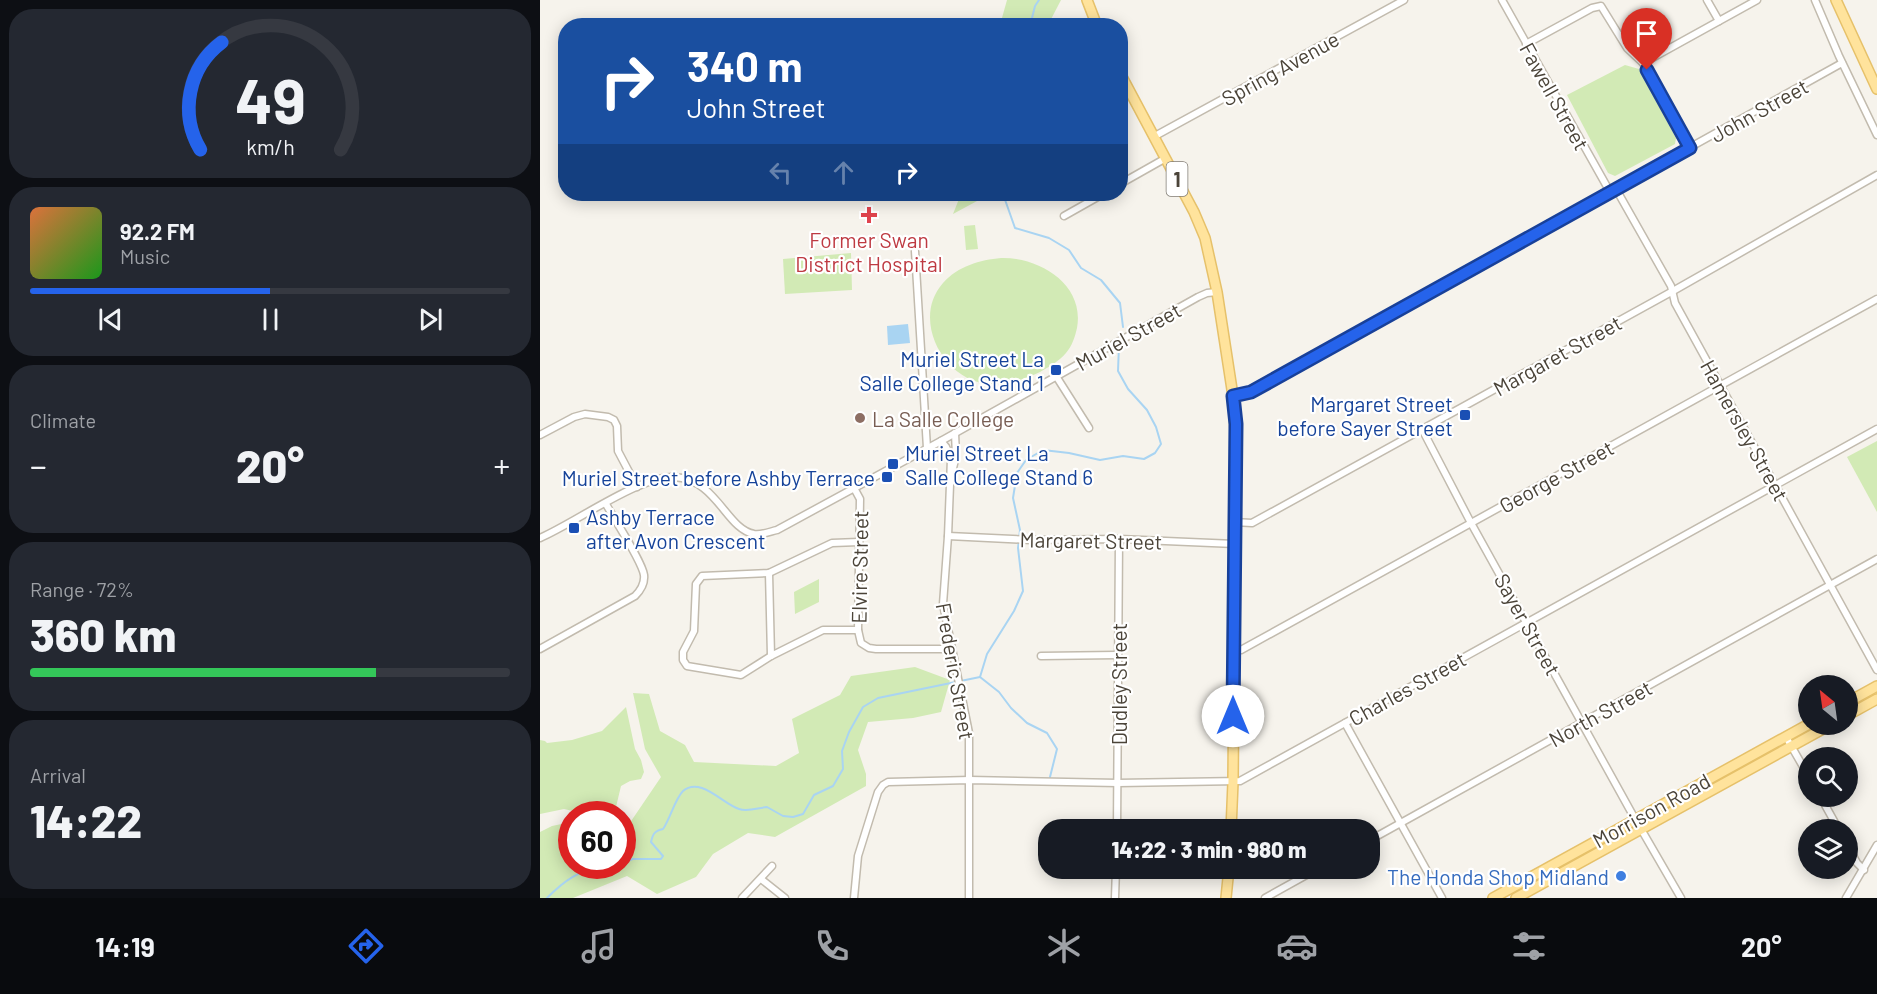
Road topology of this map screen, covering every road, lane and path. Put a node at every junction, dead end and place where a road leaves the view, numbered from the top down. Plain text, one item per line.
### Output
1 (1087, 0) edge
2 (1404, 0) edge
3 (1502, 0) edge
4 (1707, 0) edge
5 (1757, 0) edge
6 (1815, 0) edge
7 (1836, 0) edge
8 (1094, 18) edge
9 (1719, 21) junction
10 (1526, 44) junction
11 (1643, 63) junction
12 (1842, 63) junction
13 (1128, 87) edge
14 (1877, 89) edge
15 (1877, 135) edge
16 (1155, 136) junction
17 (1690, 148) junction
18 (1166, 158) junction
19 (1877, 175) edge
20 (1128, 179) edge
21 (1613, 191) junction
22 (1091, 201) edge
23 (1064, 216) dead end
24 (915, 251) dead end
25 (1673, 291) junction
26 (1217, 292) junction
27 (1877, 299) edge
28 (1056, 376) junction
29 (1721, 385) junction
30 (1233, 396) junction
31 (1089, 428) dead end
32 (1422, 429) junction
33 (1877, 429) edge
34 (955, 433) junction
35 (540, 435) edge
36 (941, 441) junction
37 (927, 448) junction
38 (951, 480) junction
39 (1775, 485) junction
40 (637, 487) junction
41 (854, 488) junction
42 (606, 504) junction
43 (1234, 522) junction
44 (1472, 523) junction
45 (948, 536) junction
46 (540, 538) edge
47 (1119, 539) junction
48 (860, 542) junction
49 (1235, 544) junction
50 (1877, 559) edge
51 (770, 573) junction
52 (1830, 585) junction
53 (1527, 622) junction
54 (858, 630) junction
55 (951, 647) junction
56 (540, 649) edge
57 (1233, 650) junction
58 (1117, 655) junction
59 (771, 656) junction
60 (1041, 656) dead end
61 (1877, 670) edge
62 (1877, 686) edge
63 (1858, 696) edge
64 (1877, 699) edge
65 (1858, 709) edge
66 (1345, 723) junction
67 (1583, 723) junction
68 (1798, 730) edge
69 (1812, 735) edge
70 (1786, 737) junction
71 (1791, 747) junction
72 (1798, 759) edge
73 (970, 780) junction
74 (1233, 782) junction
75 (1118, 783) junction
76 (1658, 806) junction
77 (1117, 819) edge
78 (1231, 819) edge
79 (1635, 819) junction
80 (1400, 824) junction
81 (1641, 829) junction
82 (1614, 830) junction
83 (1380, 835) edge
84 (1877, 845) edge
85 (1858, 864) edge
86 (772, 866) dead end
87 (1864, 870) junction
88 (760, 879) junction
89 (1116, 879) edge
90 (1228, 879) edge
91 (1299, 879) edge
92 (742, 898) edge
93 (785, 898) edge
94 (854, 898) edge
95 (969, 898) edge
96 (1115, 898) edge
97 (1228, 898) edge
98 (1265, 898) edge
99 (1442, 898) edge
100 (1493, 898) edge
101 (1515, 898) edge
102 (1681, 898) edge
103 (1846, 898) edge

1 - 8 main road
2 - 16 street, Spring Avenue
3 - 10 street, Fawell Street
4 - 9 street
5 - 9 street
6 - 12 street
7 - 14 main road
9 - 11 street
10 - 11 street
10 - 21 street, Fawell Street
11 - 17 street
12 - 15 street
12 - 17 street, John Street
13 - 16 main road, 1
16 - 18 main road, 1
17 - 21 street, John Street
18 - 20 street
18 - 26 main road, 1
19 - 25 street, Margaret Street
21 - 25 street, Hamersley Street
21 - 30 street, John Street
22 - 23 street
24 - 37 street
25 - 29 street, Hamersley Street
25 - 32 street, Margaret Street
26 - 28 street, Muriel Street
26 - 30 main road, 1
27 - 29 street, George Street
28 - 31 street
28 - 34 street, Muriel Street
29 - 39 street, Hamersley Street
29 - 44 street, George Street
30 - 43 main road, 1
32 - 43 street, Margaret Street
32 - 44 street, Sayer Street
33 - 39 street, Charles Street
34 - 36 street, Muriel Street
34 - 38 street, Frederic Street
35 - 40 street
36 - 37 street, Muriel Street
36 - 38 street, Frederic Street
37 - 41 street, Muriel Street
38 - 45 street, Frederic Street
39 - 52 street, Hamersley Street
39 - 53 street, Charles Street
40 - 41 street, Muriel Street
40 - 42 street
41 - 48 street, Elvire Street
42 - 46 street
42 - 56 street
43 - 49 main road, 1
44 - 53 street, Sayer Street
44 - 57 street, George Street
45 - 47 street, Margaret Street
45 - 55 street, Frederic Street
47 - 49 street, Margaret Street
47 - 58 street, Dudley Street
48 - 51 street
48 - 54 street, Elvire Street
49 - 57 main road, 1
50 - 52 street, North Street
51 - 59 street
51 - 59 street
52 - 61 street, Hamersley Street
52 - 67 street, North Street
53 - 66 street, Charles Street
53 - 67 street, Sayer Street
54 - 55 street, Elvire Street
54 - 59 street
55 - 73 street, Frederic Street
57 - 74 main road, 1
58 - 60 street
58 - 75 street, Dudley Street
62 - 63 main road
64 - 65 main road
66 - 74 street, Charles Street
66 - 80 street
67 - 79 street, Sayer Street
67 - 80 street, North Street
68 - 70 main road, Morrison Road
69 - 71 main road, Morrison Road
70 - 71 street
70 - 76 main road, Morrison Road
71 - 72 street
71 - 81 main road, Morrison Road
73 - 75 street, Charles Street
73 - 94 street, Charles Street
73 - 95 street, Frederic Street
74 - 75 street, Charles Street
74 - 78 main road, 1
75 - 77 street, Dudley Street
76 - 79 main road, Morrison Road
76 - 81 main road
79 - 82 main road, Morrison Road
80 - 83 street, North Street
80 - 99 street
81 - 82 main road
81 - 101 main road, Morrison Road
81 - 102 street
82 - 100 main road, Morrison Road
84 - 87 street
85 - 87 street
86 - 88 street
87 - 103 street
88 - 92 street
88 - 93 street
89 - 96 street
90 - 97 main road
91 - 98 street

